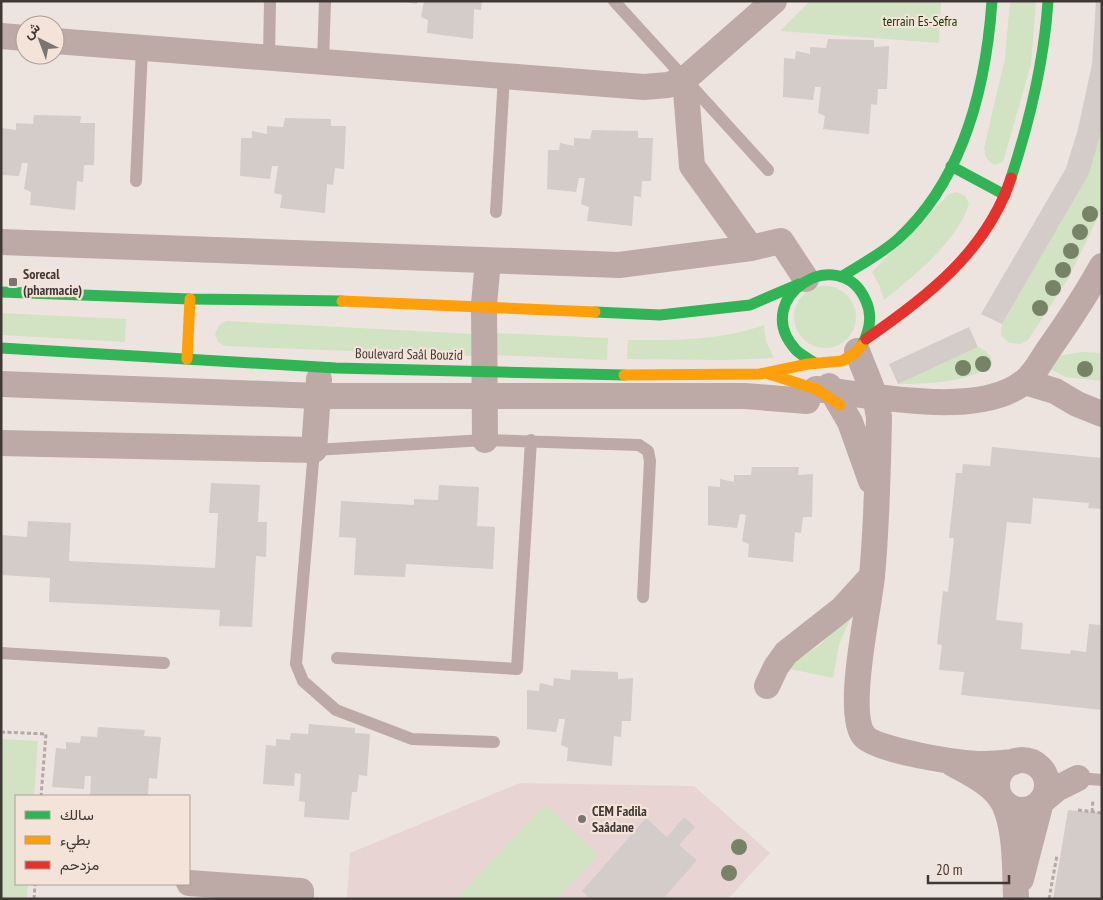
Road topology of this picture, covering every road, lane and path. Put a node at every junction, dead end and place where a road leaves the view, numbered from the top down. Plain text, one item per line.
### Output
1 (270, 1) edge
2 (325, 1) edge
3 (614, 1) edge
4 (774, 1) edge
5 (992, 1) edge
6 (1048, 1) edge
7 (1, 36) edge
8 (15, 37) edge
9 (65, 42) edge
10 (142, 48) junction
11 (268, 57) junction
12 (323, 62) junction
13 (504, 76) junction
14 (685, 79) junction
15 (951, 166) junction
16 (768, 170) dead end
17 (136, 180) dead end
18 (1005, 196) junction
19 (496, 212) dead end
20 (1, 242) edge
21 (751, 248) junction
22 (488, 261) junction
23 (1102, 266) edge
24 (841, 277) junction
25 (804, 281) junction
26 (1, 292) edge
27 (190, 299) junction
28 (484, 304) junction
29 (862, 345) junction
30 (1, 348) edge
31 (187, 360) junction
32 (815, 362) junction
33 (319, 367) junction
34 (769, 374) junction
35 (1025, 382) junction
36 (486, 383) junction
37 (1, 384) edge
38 (318, 396) junction
39 (823, 396) junction
40 (877, 406) junction
41 (1102, 414) edge
42 (486, 440) junction
43 (530, 440) junction
44 (1, 444) edge
45 (314, 450) junction
46 (876, 498) junction
47 (872, 576) junction
48 (642, 597) dead end
49 (1, 654) edge
50 (337, 658) dead end
51 (164, 663) dead end
52 (767, 686) dead end
53 (1, 732) edge
54 (494, 742) dead end
55 (950, 762) junction
56 (1026, 764) junction
57 (1090, 779) edge
58 (42, 795) edge
59 (1041, 802) junction
60 (1004, 803) junction
61 (1076, 810) dead end
62 (1102, 813) edge
63 (1058, 850) dead end
64 (190, 883) edge
65 (35, 885) edge
66 (34, 899) edge
67 (300, 899) edge
68 (1016, 899) edge
69 (1049, 899) edge

1 - 11 lane
2 - 12 lane
3 - 14 lane
4 - 14 street
5 - 15 main road
6 - 18 main road, Boulevard Saâl Bouzid
7 - 8 street
9 - 10 street
10 - 11 street
10 - 17 lane
11 - 12 street
12 - 13 street
13 - 14 street
13 - 19 lane
14 - 16 lane
14 - 21 street
15 - 18 main road
15 - 24 main road
18 - 29 main road, Boulevard Saâl Bouzid
20 - 22 street
21 - 22 street
21 - 25 street
22 - 28 street
23 - 35 street
24 - 25 main road
24 - 29 main road
25 - 28 main road
25 - 32 main road
26 - 27 main road
27 - 28 main road
27 - 31 main road
28 - 36 street
29 - 32 main road, Boulevard Saâl Bouzid
29 - 40 street
30 - 31 main road, Boulevard Saâl Bouzid
31 - 33 main road, Boulevard Saâl Bouzid
32 - 34 main road, Boulevard Saâl Bouzid
32 - 39 street
33 - 36 main road, Boulevard Saâl Bouzid
33 - 38 street
34 - 36 main road, Boulevard Saâl Bouzid
34 - 39 main road
35 - 40 street
35 - 41 street
36 - 38 street
36 - 39 street
36 - 42 street
37 - 38 street
38 - 45 street
39 - 40 street
39 - 46 street
40 - 46 street
42 - 43 lane
42 - 45 lane
43 - 48 lane
43 - 50 lane
44 - 45 street
45 - 54 lane
46 - 47 street
47 - 52 street
47 - 55 street
49 - 51 lane
53 - 58 path
55 - 56 street
55 - 60 street
56 - 57 street
56 - 59 street
56 - 60 street
57 - 59 street
59 - 60 street
59 - 68 street
60 - 68 street
61 - 62 path
63 - 69 path
64 - 67 street
65 - 66 path

